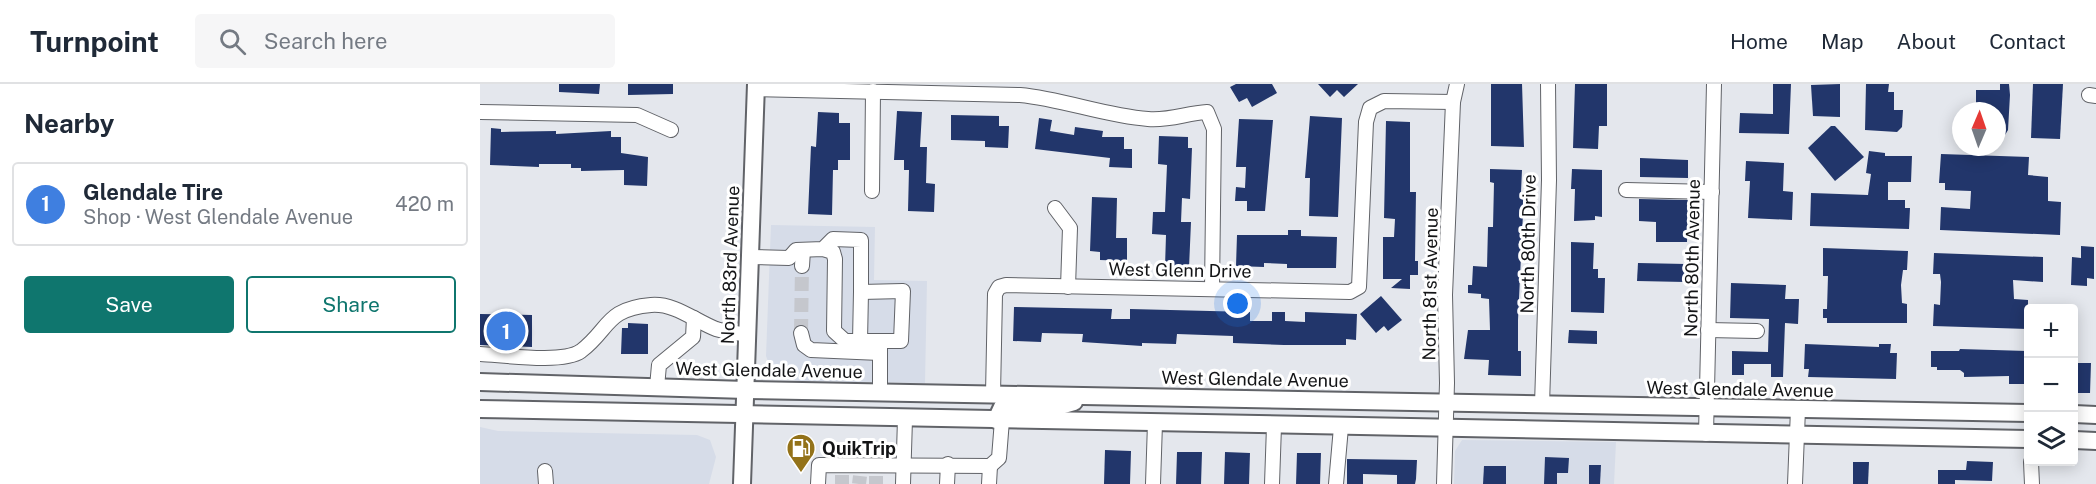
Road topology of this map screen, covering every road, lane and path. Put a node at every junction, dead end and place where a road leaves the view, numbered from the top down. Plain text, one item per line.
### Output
1 (1456, 84) edge
2 (1548, 84) edge
3 (1714, 84) edge
4 (756, 86) edge
5 (873, 91) junction
6 (1453, 102) junction
7 (480, 112) edge
8 (671, 130) dead end
9 (1626, 190) dead end
10 (872, 191) dead end
11 (1712, 192) junction
12 (1055, 208) dead end
13 (823, 249) junction
14 (803, 250) junction
15 (750, 257) junction
16 (802, 266) tunnel mouth
17 (1068, 286) junction
18 (1212, 289) junction
19 (861, 291) junction
20 (694, 318) junction
21 (1708, 330) junction
22 (1757, 331) dead end
23 (801, 333) dead end
24 (747, 335) junction
25 (860, 341) junction
26 (880, 347) junction
27 (480, 354) edge
28 (480, 382) edge
29 (657, 387) junction
30 (746, 390) junction
31 (880, 392) junction
32 (993, 394) junction
33 (1095, 396) junction
34 (1446, 402) junction
35 (1542, 405) junction
36 (1706, 408) junction
37 (480, 409) edge
38 (1797, 409) junction
39 (2024, 413) edge
40 (2078, 414) edge
41 (2096, 415) edge
42 (744, 416) junction
43 (905, 419) junction
44 (999, 420) junction
45 (1155, 423) junction
46 (1274, 426) junction
47 (1341, 427) junction
48 (1445, 429) junction
49 (1706, 434) junction
50 (1797, 435) junction
51 (2024, 439) edge
52 (2078, 440) edge
53 (2096, 441) edge
54 (948, 464) junction
55 (904, 466) junction
56 (990, 466) junction
57 (2031, 466) edge
58 (742, 484) edge
59 (818, 484) edge
60 (903, 484) edge
61 (947, 484) edge
62 (989, 484) edge
63 (1153, 484) edge
64 (1272, 484) edge
65 (1336, 484) edge
66 (1444, 484) edge
67 (1795, 484) edge
68 (2032, 484) edge

1 - 6 street, North 81st Avenue
2 - 35 street, North 80th Drive
3 - 11 street, North 80th Avenue
4 - 5 street
4 - 15 main road, North 83rd Avenue
5 - 10 street
5 - 18 street
6 - 18 street, West Glenn Drive
6 - 34 street, North 81st Avenue
7 - 8 street
9 - 11 street
11 - 21 street, North 80th Avenue
12 - 17 street
13 - 14 street
13 - 19 street
13 - 25 street
14 - 15 street
14 - 16 street
15 - 24 main road, North 83rd Avenue
17 - 18 street, West Glenn Drive
17 - 32 street, West Glenn Drive
19 - 25 street
19 - 26 street
20 - 24 street
20 - 27 street
20 - 29 street
21 - 22 street
21 - 36 street, North 80th Avenue
23 - 26 street
24 - 30 main road, North 83rd Avenue
25 - 26 street
26 - 31 street
28 - 29 main road, West Glendale Avenue
29 - 30 main road, West Glendale Avenue
30 - 31 main road, West Glendale Avenue
30 - 42 main road, North 83rd Avenue
31 - 32 main road, West Glendale Avenue
32 - 33 main road, West Glendale Avenue
33 - 34 main road, West Glendale Avenue
33 - 44 main road
34 - 35 main road, West Glendale Avenue
34 - 48 street, North 81st Avenue
35 - 36 main road, West Glendale Avenue
36 - 38 main road, West Glendale Avenue
36 - 49 street, North 80th Avenue
37 - 42 main road
38 - 39 main road, West Glendale Avenue
38 - 50 street
40 - 41 main road
42 - 43 main road
42 - 58 main road, North 83rd Avenue
43 - 44 main road
43 - 55 street
44 - 45 main road
44 - 56 street
45 - 46 main road
45 - 63 street
46 - 47 main road
46 - 64 street
47 - 48 main road
47 - 65 street
48 - 49 main road
48 - 66 street, North 81st Avenue
49 - 50 main road
50 - 51 main road
50 - 67 street
52 - 53 main road
54 - 55 street
54 - 56 street
54 - 61 street
55 - 59 street
55 - 60 street
56 - 62 street
57 - 68 street

